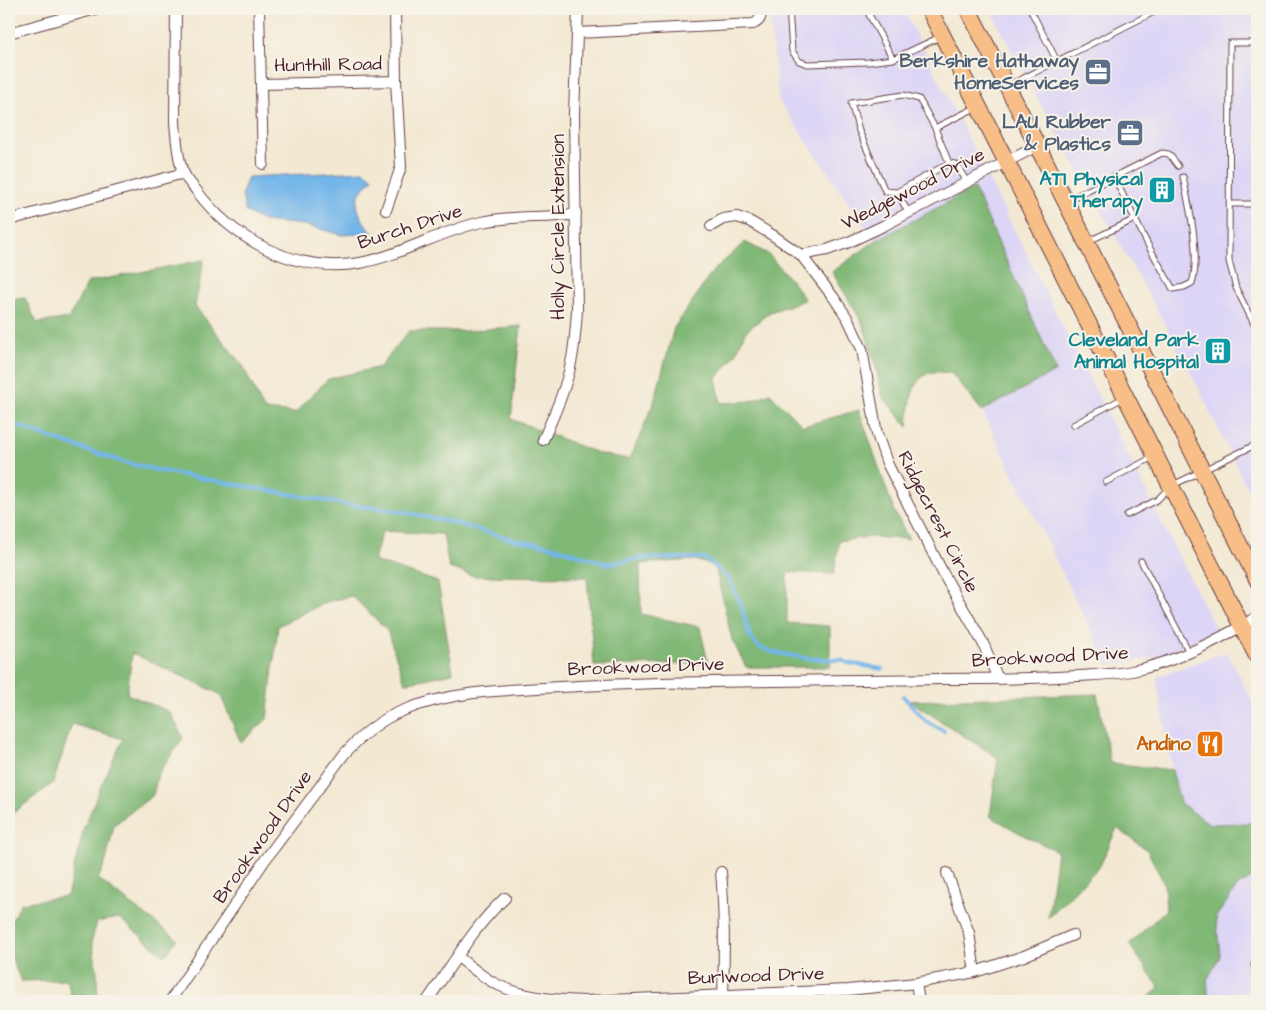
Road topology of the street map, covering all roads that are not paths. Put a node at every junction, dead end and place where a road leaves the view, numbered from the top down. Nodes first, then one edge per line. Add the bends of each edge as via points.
1 (96, 9) edge
2 (176, 9) edge
3 (259, 9) edge
4 (395, 9) edge
5 (578, 9) edge
6 (761, 9) edge
7 (789, 9) edge
8 (866, 9) edge
9 (929, 9) edge
10 (1030, 9) edge
11 (1160, 9) edge
12 (971, 10) edge
13 (9, 33) edge
14 (578, 33) junction
15 (943, 35) junction
16 (1257, 43) edge
17 (893, 59) junction
18 (1057, 61) junction
19 (396, 81) junction
20 (261, 84) junction
21 (1007, 86) junction
22 (978, 106) junction
23 (935, 128) junction
24 (1037, 146) junction
25 (1006, 162) junction
26 (949, 163) junction
27 (264, 164) dead end
28 (1178, 166) dead end
29 (184, 173) junction
30 (1114, 177) junction
31 (1183, 177) dead end
32 (966, 182) junction
33 (897, 192) junction
34 (1065, 201) junction
35 (1230, 204) junction
36 (1257, 204) edge
37 (386, 210) dead end
38 (908, 212) junction
39 (576, 214) junction
40 (1135, 219) junction
41 (9, 220) edge
42 (711, 226) dead end
43 (1087, 243) junction
44 (801, 255) junction
45 (1257, 330) edge
46 (1126, 397) junction
47 (1073, 425) dead end
48 (543, 440) dead end
49 (1257, 444) edge
50 (1156, 456) junction
51 (1202, 471) junction
52 (1106, 482) dead end
53 (1171, 486) junction
54 (1127, 515) dead end
55 (1141, 561) dead end
56 (1257, 579) edge
57 (1257, 617) edge
58 (1242, 626) junction
59 (1189, 652) junction
60 (1257, 656) edge
61 (998, 679) junction
62 (721, 872) dead end
63 (947, 873) dead end
64 (505, 898) dead end
65 (1073, 935) dead end
66 (458, 957) junction
67 (1257, 962) edge
68 (975, 972) junction
69 (1257, 974) edge
70 (916, 983) junction
71 (723, 998) edge
72 (170, 1001) edge
73 (427, 1001) edge
74 (919, 1001) edge

1 - 13 street
2 - 29 street, Burch Drive via 175,122
3 - 20 street
4 - 19 street
5 - 14 street, Holly Circle Extension
6 - 14 street via 761,17 753,24
7 - 17 lane via 792,51 799,61 807,64
8 - 17 lane
9 - 15 main road
10 - 18 lane
11 - 18 lane
12 - 21 main road
14 - 39 street, Holly Circle Extension via 574,113
15 - 17 lane
15 - 22 main road
16 - 35 lane via 1230,43
18 - 21 lane
19 - 20 street, Hunthill Road
19 - 37 street via 401,167
20 - 27 street
21 - 24 main road
22 - 23 lane
22 - 25 main road
23 - 26 lane
23 - 33 lane via 919,99 903,95 851,102 858,131 885,191
24 - 25 street, Wedgewood Drive
24 - 34 main road
25 - 32 street, Wedgewood Drive
25 - 46 main road
26 - 32 lane via 956,164
26 - 33 lane
28 - 30 lane via 1169,154 1162,153
29 - 39 street, Burch Drive via 216,214 244,237 278,254 323,264 371,260 482,222
29 - 41 street
30 - 34 lane
30 - 40 lane
31 - 40 lane via 1193,224 1195,273 1192,283 1173,289
32 - 38 street, Wedgewood Drive
33 - 38 lane
34 - 43 main road
35 - 36 lane
35 - 45 lane via 1229,261 1236,288
38 - 44 street, Wedgewood Drive via 826,250
39 - 48 street, Holly Circle Extension via 575,342 567,379
40 - 43 lane
42 - 44 street, Ridgecrest Circle via 723,219 737,217 749,221
43 - 51 main road
44 - 61 street, Ridgecrest Circle via 834,298 857,336 886,463 983,643
46 - 47 lane
46 - 50 main road
49 - 51 lane
50 - 52 lane
50 - 53 main road
51 - 53 lane
51 - 56 main road
53 - 54 lane via 1157,500
53 - 58 main road
55 - 59 lane
57 - 58 street, Brookwood Drive
58 - 59 street, Brookwood Drive
58 - 60 main road
59 - 61 street, Brookwood Drive via 1154,666 1115,674
61 - 72 street, Brookwood Drive via 675,682 591,686 471,693 401,712 358,739 334,768 265,860
62 - 71 street
63 - 68 street via 969,933
64 - 66 street
65 - 68 street, Burlwood Drive
66 - 71 street, Burlwood Drive via 496,984 542,998
66 - 73 street
67 - 69 lane via 1254,965
68 - 70 street, Burlwood Drive
70 - 71 street, Burlwood Drive
70 - 74 street

